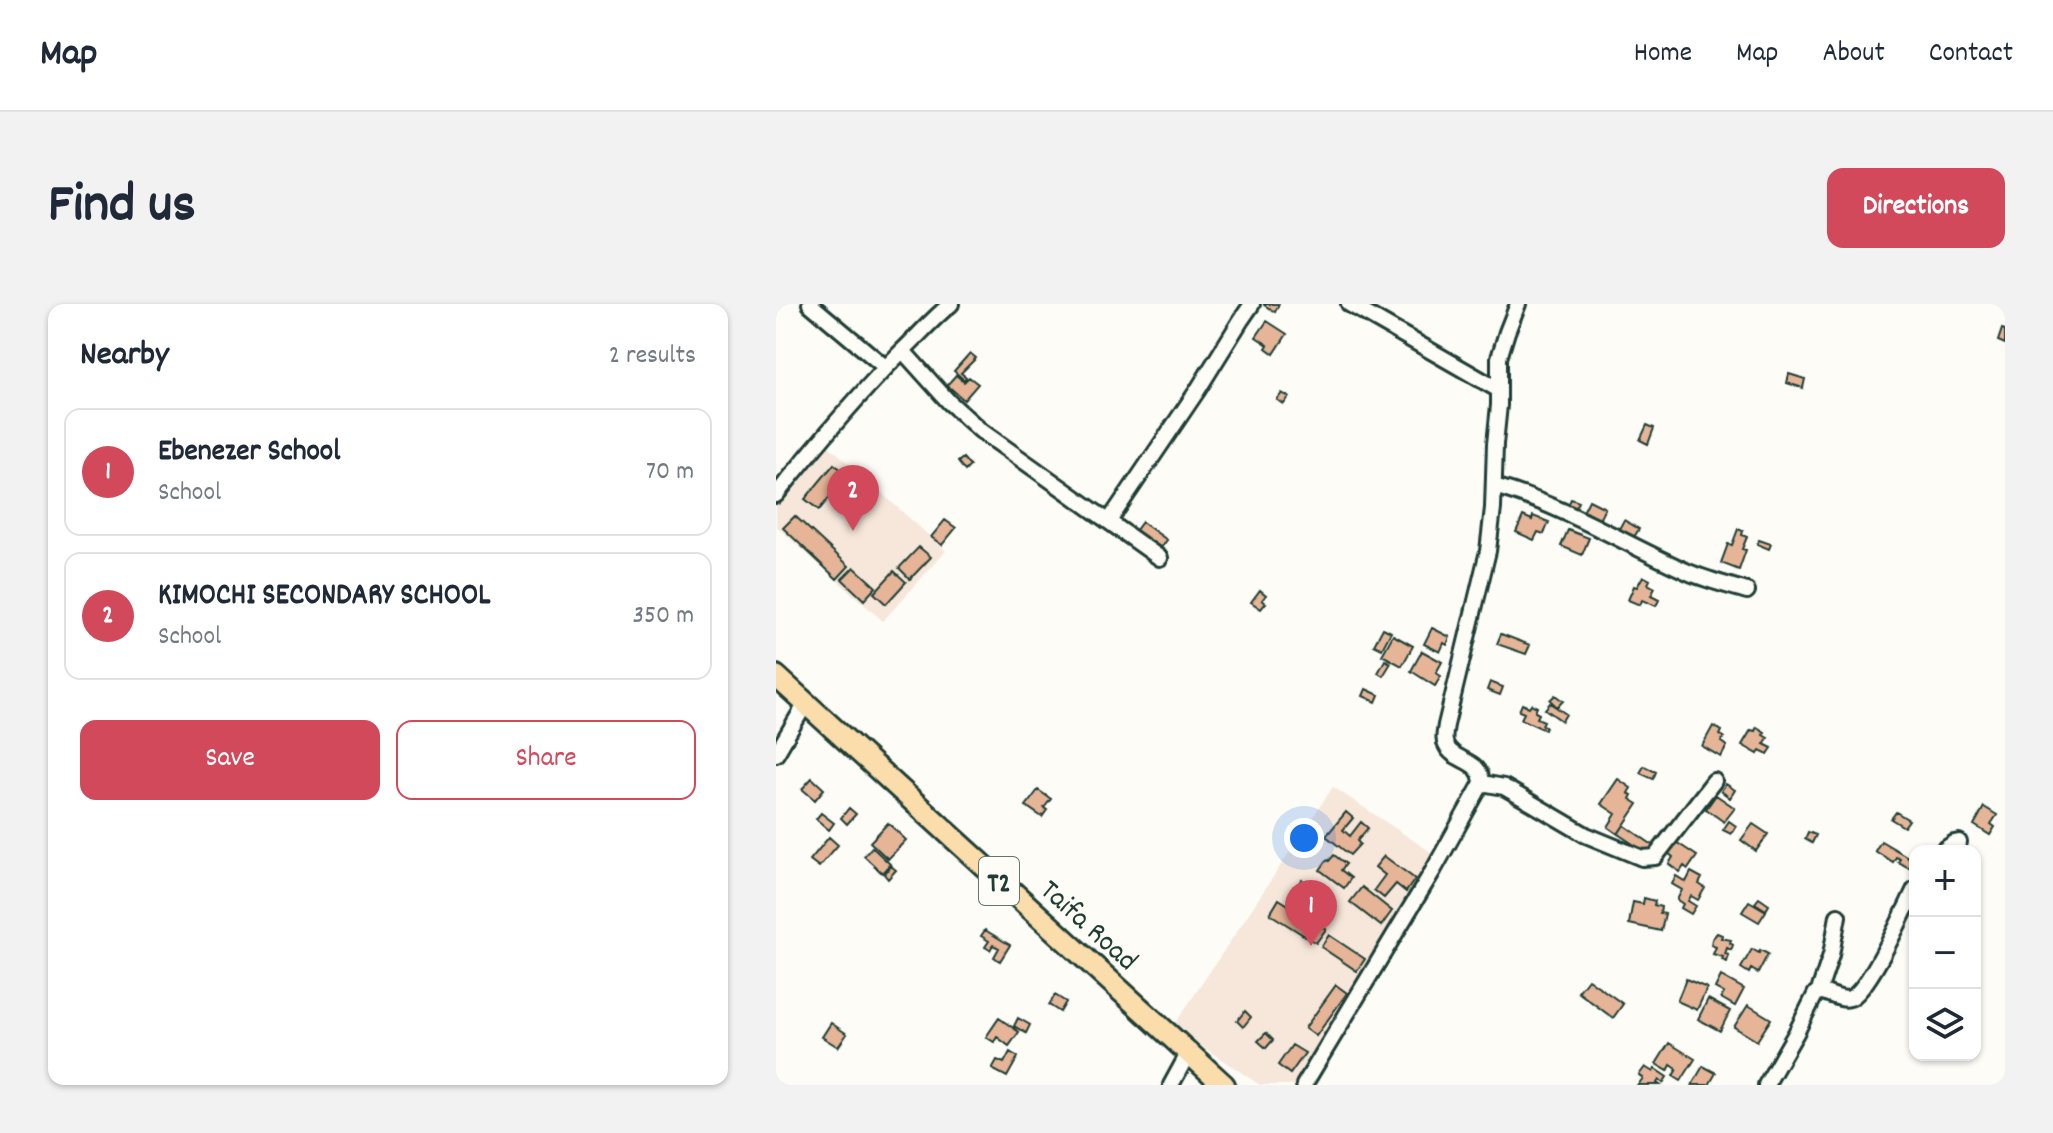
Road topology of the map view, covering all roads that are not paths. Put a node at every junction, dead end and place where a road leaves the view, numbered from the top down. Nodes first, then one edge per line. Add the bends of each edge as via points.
1 (810, 304) edge
2 (951, 304) edge
3 (1252, 304) edge
4 (1349, 304) edge
5 (1518, 304) edge
6 (903, 351) junction
7 (885, 367) junction
8 (1499, 390) junction
9 (1494, 486) junction
10 (776, 495) edge
11 (1109, 521) junction
12 (1160, 558) dead end
13 (1747, 591) dead end
14 (776, 676) edge
15 (806, 703) junction
16 (776, 754) edge
17 (1714, 781) dead end
18 (1482, 783) junction
19 (1959, 842) dead end
20 (1951, 845) edge
21 (1909, 901) edge
22 (1838, 916) dead end
23 (1819, 991) junction
24 (1189, 1052) junction
25 (1171, 1085) edge
26 (1224, 1085) edge
27 (1304, 1085) edge
28 (1766, 1085) edge

1 - 7 street
2 - 6 street
3 - 11 street
4 - 8 street
5 - 8 street via 1499,358
6 - 7 street
6 - 11 street via 971,423
7 - 10 street
8 - 9 street
9 - 13 street via 1555,507 1691,573
9 - 18 street via 1488,551 1444,743 1472,764
11 - 12 street
14 - 15 highway, Taifa Road / T2
15 - 16 street
15 - 24 highway, Taifa Road / T2
17 - 18 street via 1655,857 1642,858 1586,835 1504,787
18 - 27 street
19 - 20 street
21 - 23 street via 1861,990 1851,998
22 - 23 street
23 - 28 street
24 - 25 street
24 - 26 highway, Taifa Road / T2

